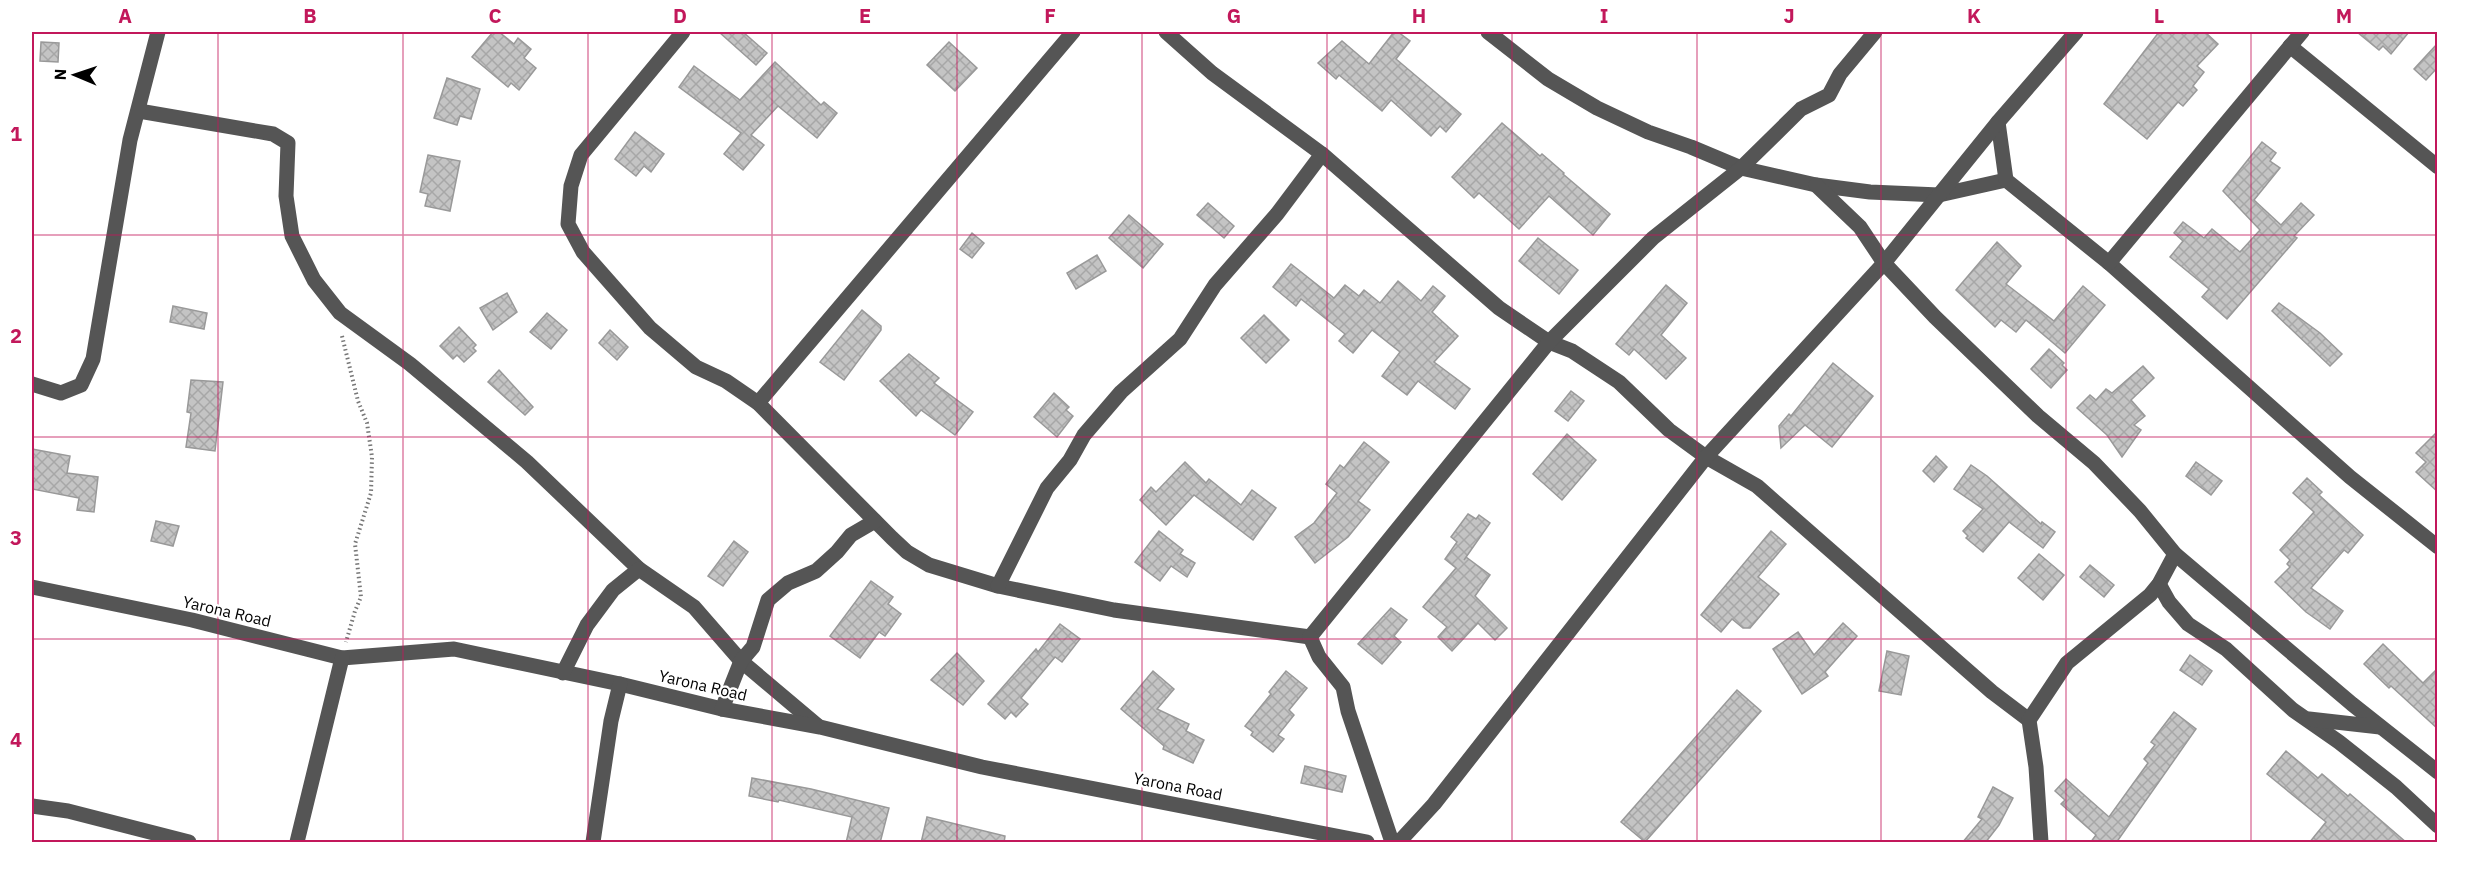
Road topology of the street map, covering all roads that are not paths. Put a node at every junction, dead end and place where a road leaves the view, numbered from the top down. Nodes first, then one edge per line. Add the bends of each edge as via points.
1 (158, 32) edge
2 (683, 32) edge
3 (1073, 32) edge
4 (1166, 32) edge
5 (1488, 32) edge
6 (1875, 32) edge
7 (2076, 32) edge
8 (2302, 32) edge
9 (2290, 46) junction
10 (139, 111) junction
11 (1998, 122) junction
12 (1322, 154) junction
13 (2438, 167) edge
14 (1741, 168) junction
15 (2006, 180) junction
16 (1816, 185) junction
17 (1939, 195) junction
18 (1884, 263) junction
19 (2109, 263) junction
20 (1550, 342) junction
21 (32, 384) edge
22 (758, 403) junction
23 (1706, 457) junction
24 (875, 521) junction
25 (2438, 547) edge
26 (2175, 554) junction
27 (639, 569) junction
28 (2159, 584) junction
29 (998, 586) junction
30 (32, 587) edge
31 (1310, 637) junction
32 (342, 658) junction
33 (741, 662) junction
34 (563, 674) junction
35 (620, 684) junction
36 (722, 709) junction
37 (2306, 719) junction
38 (2029, 720) junction
39 (820, 727) junction
40 (2383, 727) junction
41 (2438, 772) edge
42 (32, 806) edge
43 (2438, 826) edge
44 (189, 843) edge
45 (297, 843) edge
46 (593, 843) edge
47 (1367, 843) edge
48 (1392, 843) edge
49 (1399, 843) edge
50 (2041, 843) edge

1 - 10 street
2 - 22 street via 581,155 571,186 568,224 583,252 650,328 696,367
3 - 22 street
4 - 12 street via 1212,73
5 - 14 street via 1548,79 1597,108
6 - 14 street via 1840,74 1829,95 1801,109
7 - 11 street
8 - 9 street
9 - 13 street
9 - 19 street
10 - 21 street via 130,140 93,359 81,385 61,393
10 - 27 street via 273,134 288,143 286,196 292,236 314,280 340,313 410,364 528,462
11 - 15 street
11 - 17 street
12 - 20 street via 1499,308
12 - 29 street via 1277,214 1215,285 1180,339 1121,392 1084,435 1047,488
14 - 16 street
14 - 20 street via 1653,238
15 - 17 street
15 - 19 street
16 - 17 street
16 - 18 street via 1860,226
17 - 18 street
18 - 23 street
18 - 26 street via 2038,416 2094,463
19 - 25 street via 2350,477
20 - 23 street via 1572,351 1619,382 1669,430
20 - 31 street
22 - 24 street
23 - 38 street via 1757,486
23 - 49 street via 1434,804
24 - 29 street via 907,552 929,565
24 - 33 street via 851,535 816,571 788,583 768,600 753,648
26 - 28 street
26 - 40 street
27 - 33 street via 694,607
27 - 34 street via 613,590 587,625
28 - 37 street via 2188,624 2226,649
28 - 38 street via 2067,663
29 - 31 street via 1114,610
30 - 32 street, Yarona Road via 192,620
31 - 48 street via 1343,687
32 - 34 street, Yarona Road via 454,649
32 - 45 street
33 - 36 street
33 - 39 street
34 - 35 street, Yarona Road
35 - 36 street, Yarona Road
35 - 46 street
36 - 39 street, Yarona Road
37 - 40 street
37 - 43 street via 2396,787
38 - 50 street
39 - 47 street, Yarona Road via 982,767
40 - 41 street
42 - 44 street via 68,811

